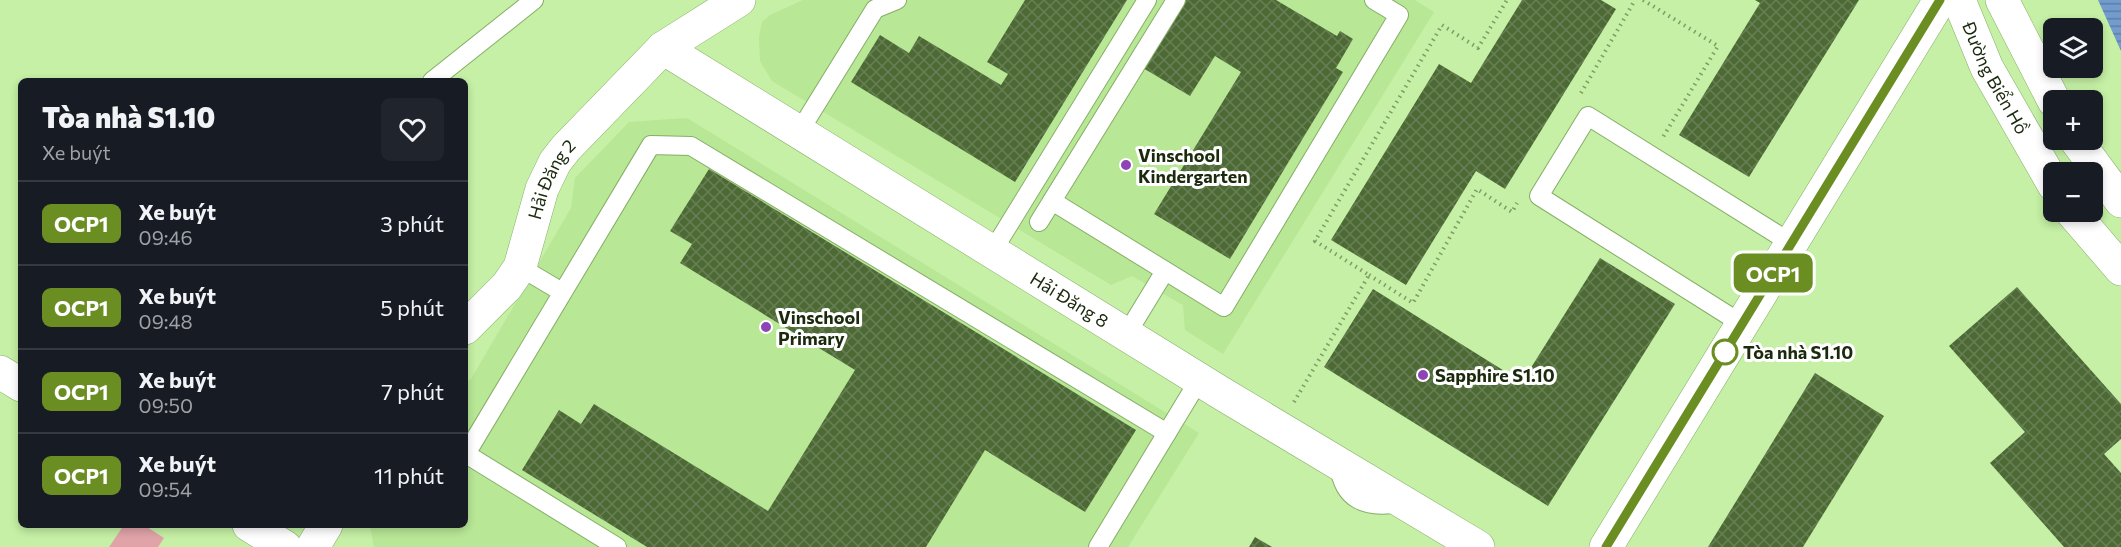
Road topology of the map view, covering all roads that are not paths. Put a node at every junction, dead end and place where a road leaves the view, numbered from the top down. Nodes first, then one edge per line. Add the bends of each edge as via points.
1 (534, 0) edge
2 (739, 0) edge
3 (897, 0) edge
4 (1147, 0) edge
5 (1176, 0) edge
6 (1374, 0) edge
7 (1940, 0) edge
8 (1959, 0) edge
9 (2002, 0) edge
10 (663, 48) junction
11 (1101, 76) junction
12 (436, 78) edge
13 (1122, 88) junction
14 (2048, 90) edge
15 (799, 132) junction
16 (2083, 150) edge
17 (2043, 166) edge
18 (1052, 201) junction
19 (2121, 201) edge
20 (1039, 222) dead end
21 (2081, 222) edge
22 (1791, 243) junction
23 (992, 252) junction
24 (520, 267) junction
25 (2121, 269) edge
26 (1165, 271) junction
27 (562, 292) junction
28 (1742, 324) junction
29 (468, 325) edge
30 (1126, 335) junction
31 (1199, 380) junction
32 (1167, 433) junction
33 (468, 451) edge
34 (468, 455) edge
35 (254, 528) edge
36 (324, 528) edge
37 (285, 547) edge
38 (313, 547) edge
39 (617, 547) edge
40 (1098, 547) edge
41 (1478, 547) edge
42 (1606, 547) edge

1 - 12 lane
2 - 10 street, Hải Đăng 2
3 - 15 lane via 875,9
4 - 11 lane
5 - 13 lane
6 - 26 lane via 1399,15 1224,307
7 - 22 street
8 - 17 street, Đường Biển Hồ via 1987,68
9 - 14 street
10 - 15 street, Hải Đăng 8
10 - 24 street, Hải Đăng 2 via 555,162 542,189
11 - 13 lane
11 - 23 lane
13 - 18 lane
15 - 23 street, Hải Đăng 8
16 - 19 street
18 - 20 lane
18 - 26 lane
21 - 25 street
22 - 28 street
22 - 28 lane via 1588,116 1539,196
23 - 30 street, Hải Đăng 8
24 - 27 lane
24 - 29 street, Hải Đăng 2 via 507,286
26 - 30 lane
27 - 32 lane via 651,145 691,146
27 - 33 lane
28 - 42 street
30 - 31 street, Hải Đăng 8
31 - 32 lane
31 - 41 street, Hải Đăng 8
32 - 40 lane
34 - 39 lane
35 - 37 street
36 - 38 street

